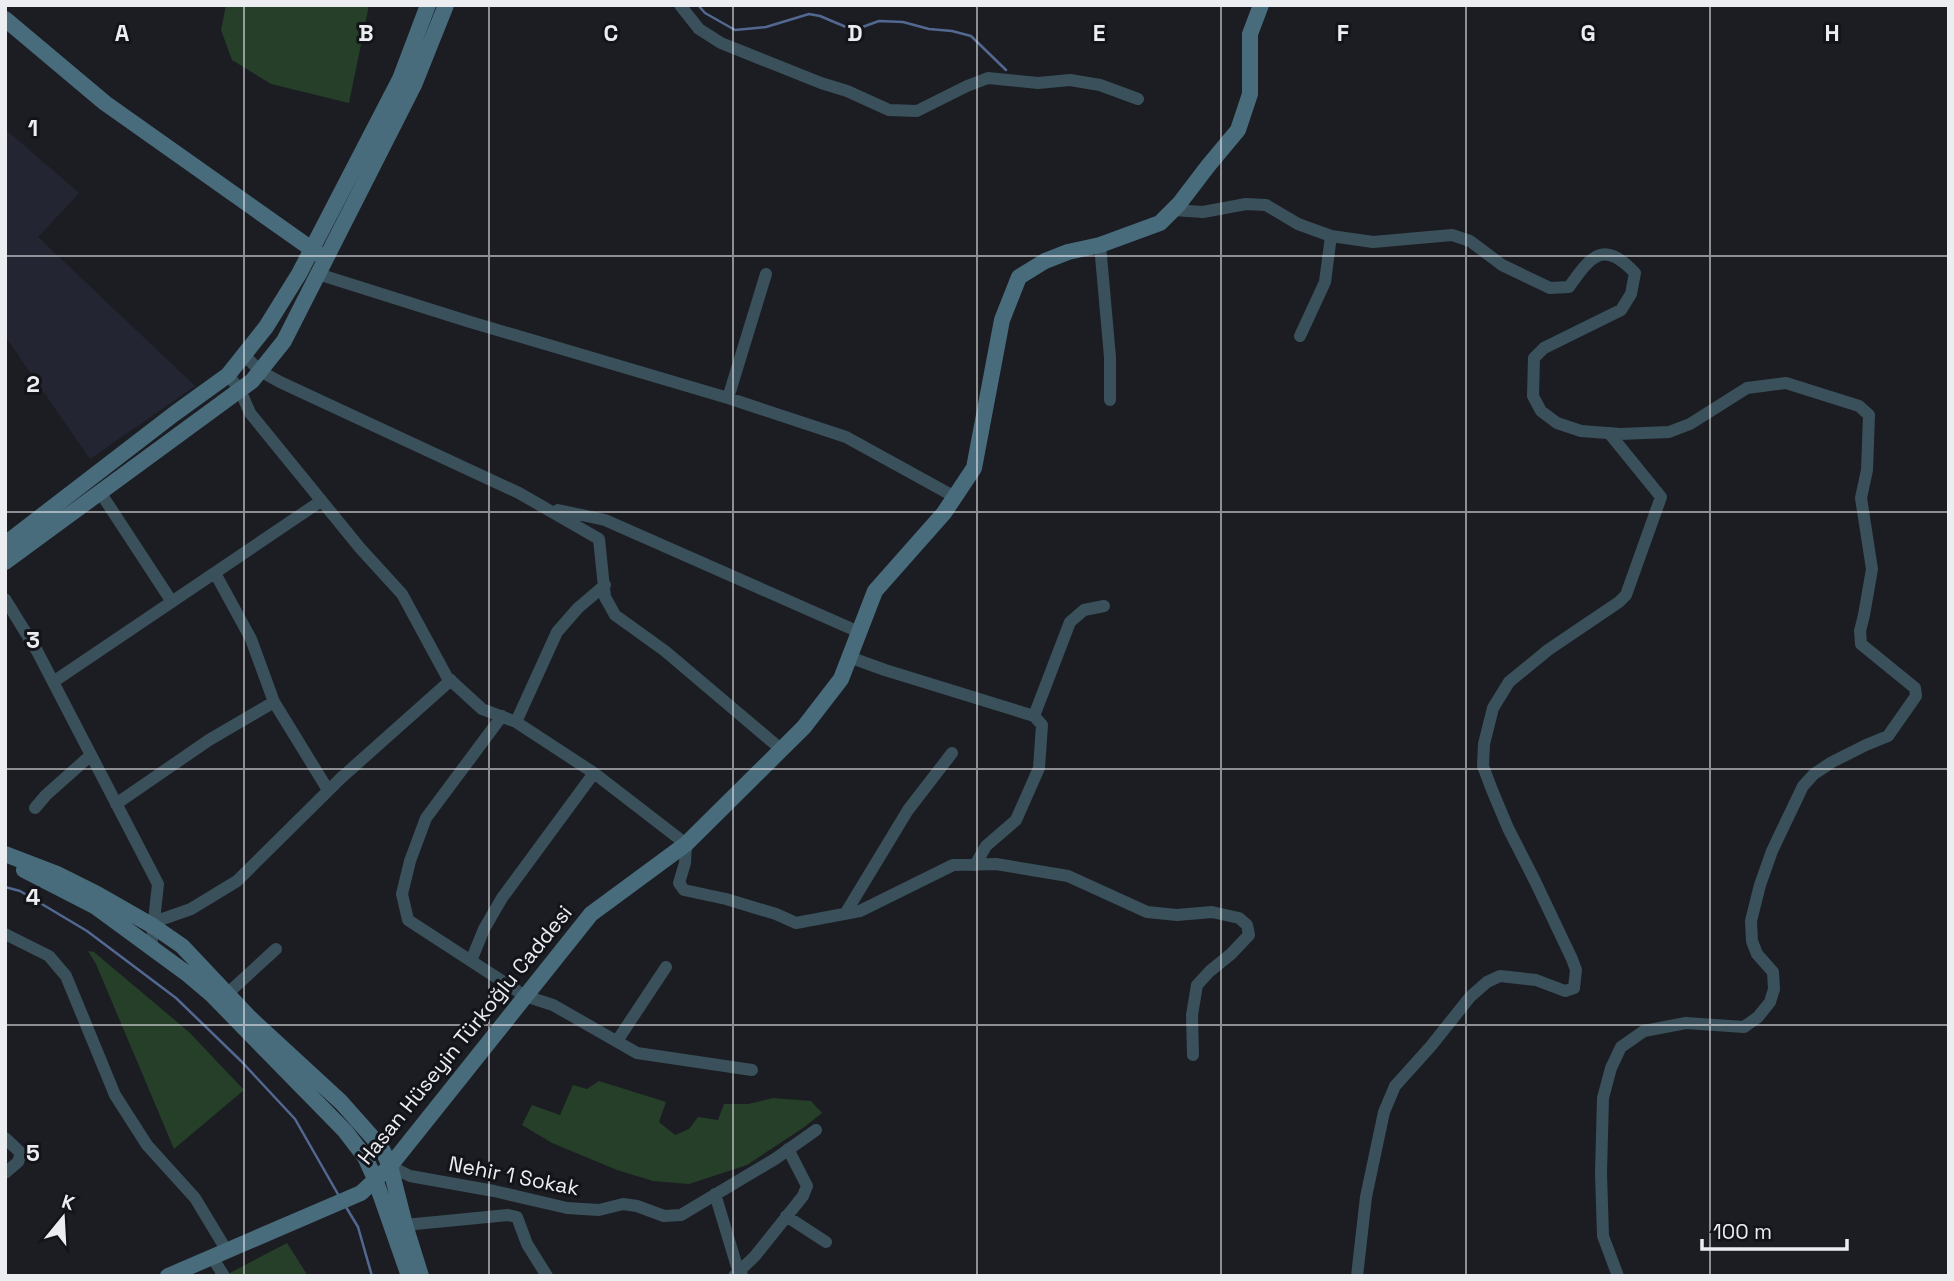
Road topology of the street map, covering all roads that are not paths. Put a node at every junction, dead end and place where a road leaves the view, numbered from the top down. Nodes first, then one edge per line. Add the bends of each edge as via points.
1 (428, 5) edge
2 (446, 5) edge
3 (680, 5) edge
4 (1264, 7) edge
5 (5, 19) edge
6 (1138, 99) dead end
7 (1173, 210) junction
8 (1331, 236) junction
9 (1100, 245) junction
10 (312, 248) junction
11 (322, 267) junction
12 (766, 274) dead end
13 (1300, 336) dead end
14 (244, 355) junction
15 (260, 371) junction
16 (228, 375) junction
17 (240, 390) junction
18 (729, 398) junction
19 (1110, 400) dead end
20 (1609, 433) junction
21 (100, 492) junction
22 (955, 497) junction
23 (321, 501) junction
24 (545, 507) junction
25 (5, 544) edge
26 (5, 562) edge
27 (215, 573) junction
28 (605, 585) junction
29 (5, 600) edge
30 (172, 602) junction
31 (1104, 606) dead end
32 (859, 632) junction
33 (849, 657) junction
34 (451, 680) junction
35 (53, 682) junction
36 (274, 702) junction
37 (502, 716) junction
38 (1034, 716) junction
39 (516, 723) junction
40 (782, 750) junction
41 (953, 753) dead end
42 (91, 755) junction
43 (594, 773) junction
44 (328, 790) junction
45 (116, 804) junction
46 (35, 808) dead end
47 (686, 844) junction
48 (5, 854) edge
49 (5, 864) edge
50 (975, 865) junction
51 (845, 914) junction
52 (154, 924) junction
53 (5, 934) edge
54 (151, 948) junction
55 (276, 949) dead end
56 (471, 961) junction
57 (666, 967) dead end
58 (227, 994) junction
59 (525, 996) junction
60 (617, 1041) junction
61 (1193, 1055) dead end
62 (752, 1070) dead end
63 (816, 1130) dead end
64 (5, 1138) edge
65 (788, 1149) junction
66 (390, 1166) junction
67 (5, 1173) edge
68 (375, 1179) junction
69 (715, 1194) junction
70 (786, 1216) junction
71 (405, 1225) junction
72 (826, 1242) dead end
73 (228, 1251) junction
74 (212, 1257) junction
75 (738, 1274) edge
76 (168, 1276) edge
77 (224, 1276) edge
78 (409, 1276) edge
79 (421, 1276) edge
80 (547, 1276) edge
81 (1357, 1276) edge
82 (1618, 1276) edge

1 - 10 street via 400,79
2 - 11 street via 414,85
3 - 6 street via 699,29 721,43 889,110 917,111 988,78 1038,83 1070,80
4 - 7 street, Hasan Hüseyin Türkoğlu Caddesi via 1250,34 1250,94 1238,130
5 - 10 street via 105,103
7 - 8 street via 1203,212 1266,205
7 - 9 street, Hasan Hüseyin Türkoğlu Caddesi via 1160,223
8 - 13 street via 1325,282
8 - 20 street via 1373,242 1452,235 1550,288 1569,286 1597,255 1608,254 1625,262 1635,273 1631,294 1621,310 1544,348 1534,358 1533,396 1541,411 1557,423 1581,431
9 - 19 street
9 - 22 street, Hasan Hüseyin Türkoğlu Caddesi via 1068,252 1018,277 1002,320 974,468
10 - 11 street
10 - 14 street via 266,327
11 - 15 street via 284,341
11 - 18 street via 467,321
12 - 18 street
14 - 15 street
14 - 16 street
15 - 17 street
15 - 24 street
16 - 17 street
16 - 25 street
17 - 21 street
17 - 23 street via 250,413
18 - 22 street via 846,437
20 - 81 street via 1661,497 1626,596 1509,682 1493,708 1484,744 1483,766 1572,959 1574,988 1565,991 1536,980 1500,976 1487,982 1395,1086 1384,1112 1366,1197
20 - 82 street via 1670,432 1746,388 1764,385 1786,383 1859,405 1869,415 1861,498 1872,569 1861,644 1915,688 1916,696 1888,736 1832,762 1803,786 1772,851 1751,921 1752,942 1773,971 1770,1002 1758,1017 1744,1027 1686,1023 1644,1031 1620,1047 1603,1098 1601,1173 1603,1237
21 - 26 street
21 - 30 street
22 - 32 street, Hasan Hüseyin Türkoğlu Caddesi via 875,591
23 - 27 street
23 - 34 street via 402,594
24 - 28 street via 599,538
24 - 32 street via 606,520
27 - 30 street
27 - 36 street via 251,639
28 - 39 street via 556,632
28 - 40 street via 605,597 615,615 664,650
29 - 35 street
30 - 35 street
31 - 38 street via 1084,610 1070,622
32 - 33 street, Hasan Hüseyin Türkoğlu Caddesi
33 - 38 street
33 - 40 street, Hasan Hüseyin Türkoğlu Caddesi via 841,679
34 - 37 street via 482,709
34 - 44 street
35 - 42 street
36 - 44 street
36 - 45 street via 208,740
37 - 39 street
37 - 56 street via 426,818 402,894 408,920
38 - 50 street via 1042,724 1039,768 1016,820 986,846
39 - 43 street
40 - 47 street, Hasan Hüseyin Türkoğlu Caddesi
41 - 51 street via 908,810
42 - 45 street
42 - 46 street
43 - 47 street
43 - 56 street via 502,898
44 - 52 street via 237,881 191,909
45 - 52 street via 158,884
47 - 51 street via 680,883 684,890 796,923
47 - 59 street, Hasan Hüseyin Türkoğlu Caddesi via 591,914
48 - 52 street via 57,874
49 - 54 street via 96,907
50 - 51 street via 953,865
50 - 61 street via 1068,876 1147,912 1212,912 1239,918 1249,935 1197,985
52 - 54 street
52 - 58 street via 182,946
53 - 73 street via 49,956 66,976 115,1095 148,1145 195,1198
54 - 68 street via 212,995 345,1131
55 - 58 street
56 - 59 street
57 - 60 street
58 - 66 street via 341,1102 381,1147
59 - 60 street via 553,1005
59 - 66 street, Hasan Hüseyin Türkoğlu Caddesi
60 - 62 street via 637,1053
63 - 65 street, Nehir 1 Sokak
64 - 67 street via 21,1153
65 - 69 street, Nehir 1 Sokak
65 - 70 street via 807,1186
66 - 68 street, Hasan Hüseyin Türkoğlu Caddesi
66 - 69 street, Nehir 1 Sokak via 410,1176 567,1208 600,1210 623,1204 664,1216 681,1215
66 - 71 street
68 - 73 street, Hasan Hüseyin Türkoğlu Caddesi via 361,1193
68 - 78 street
69 - 75 street
70 - 72 street
70 - 75 street
71 - 79 street
71 - 80 street via 517,1217
73 - 74 street
74 - 76 street
74 - 77 street

